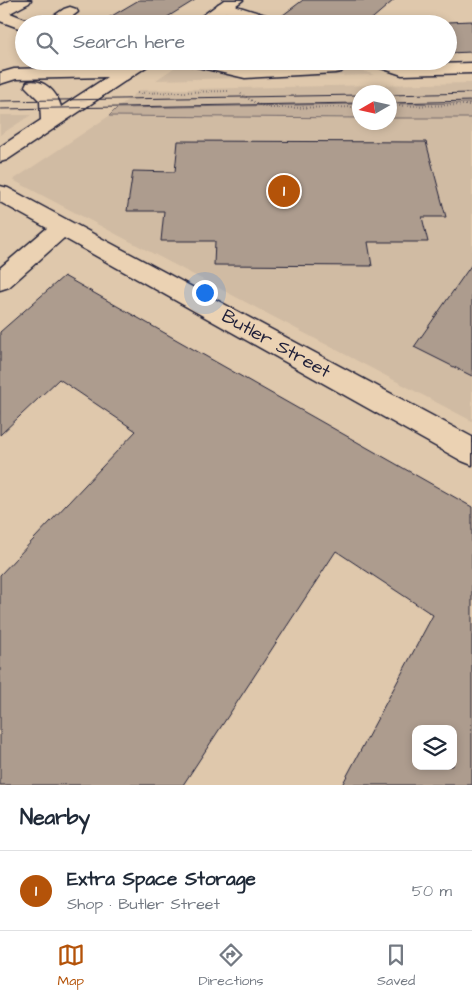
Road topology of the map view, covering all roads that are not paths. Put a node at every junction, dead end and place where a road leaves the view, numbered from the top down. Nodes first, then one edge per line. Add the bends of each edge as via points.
1 (23, 0) edge
2 (230, 4) edge
3 (70, 12) dead end
4 (0, 13) edge
5 (65, 15) edge
6 (213, 15) edge
7 (254, 15) edge
8 (15, 20) edge
9 (457, 68) edge
10 (472, 68) edge
11 (42, 70) edge
12 (106, 70) edge
13 (129, 70) edge
14 (233, 70) edge
15 (266, 70) edge
16 (0, 80) edge
17 (33, 80) junction
18 (106, 85) junction
19 (51, 122) junction
20 (0, 156) edge
21 (0, 193) edge
22 (62, 227) junction
23 (0, 281) edge
24 (472, 452) edge

1 - 4 main road
2 - 6 main road
2 - 7 main road
3 - 5 main road
4 - 8 main road
9 - 10 main road
11 - 17 main road
12 - 17 main road
13 - 18 main road
14 - 15 main road via 245,73
16 - 17 main road via 12,86
17 - 18 main road
17 - 19 main road via 50,98
18 - 19 main road
19 - 20 main road
21 - 22 main road, Butler Street
22 - 23 main road
22 - 24 main road, Butler Street

